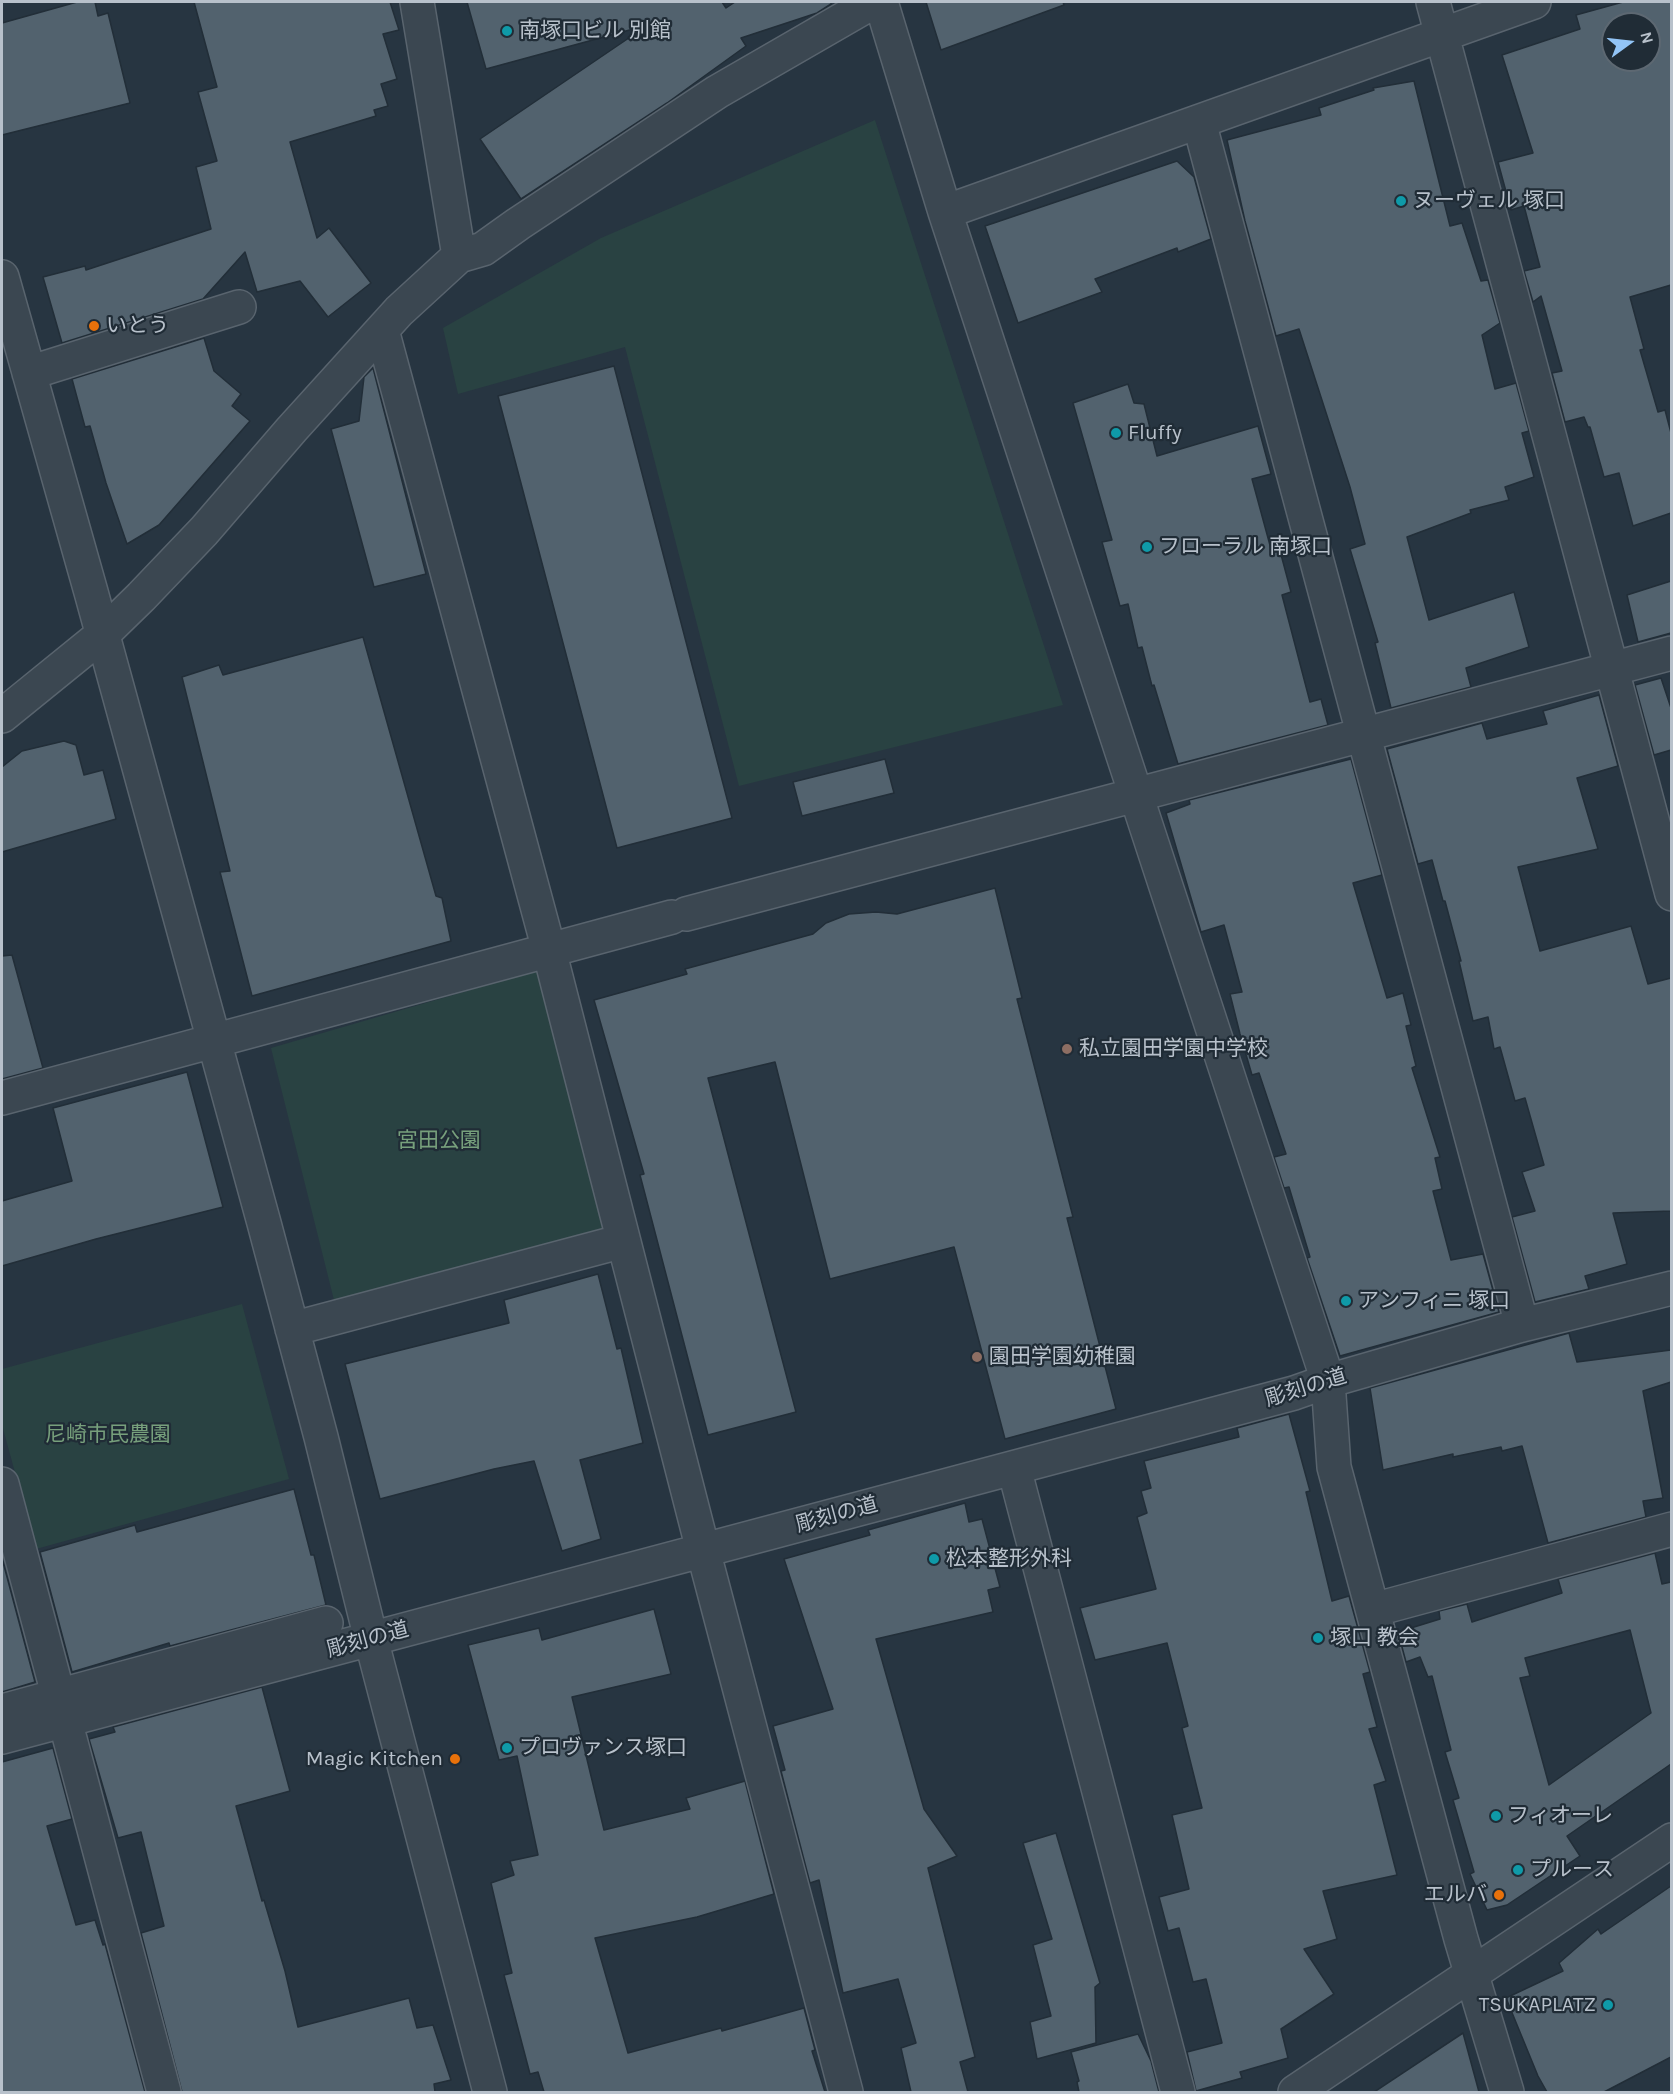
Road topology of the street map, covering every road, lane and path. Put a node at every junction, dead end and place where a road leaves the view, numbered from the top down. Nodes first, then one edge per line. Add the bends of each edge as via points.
1 (417, 2) edge
2 (873, 2) edge
3 (881, 2) edge
4 (1433, 2) edge
5 (1534, 2) edge
6 (1443, 35) junction
7 (1199, 122) junction
8 (945, 212) junction
9 (459, 256) junction
10 (2, 277) edge
11 (239, 307) dead end
12 (7, 317) edge
13 (382, 330) junction
14 (29, 373) junction
15 (103, 634) junction
16 (1671, 653) edge
17 (1612, 669) junction
18 (2, 716) edge
19 (1363, 735) junction
20 (1135, 795) junction
21 (1671, 894) edge
22 (549, 950) junction
23 (214, 1041) junction
24 (2, 1098) edge
25 (623, 1241) junction
26 (1671, 1288) edge
27 (1522, 1325) junction
28 (292, 1329) junction
29 (1328, 1381) junction
30 (1014, 1468) junction
31 (2, 1484) edge
32 (1671, 1529) edge
33 (703, 1550) junction
34 (1373, 1610) junction
35 (326, 1623) dead end
36 (371, 1640) junction
37 (61, 1708) junction
38 (2, 1711) edge
39 (2, 1737) edge
40 (1671, 1840) edge
41 (1472, 1973) junction
42 (164, 2092) edge
43 (490, 2092) edge
44 (846, 2092) edge
45 (1178, 2092) edge
46 (1295, 2092) edge
47 (1507, 2092) edge

1 - 9 street
2 - 9 street via 717,93 483,249
3 - 8 street
4 - 6 street
5 - 6 street
6 - 7 street
6 - 17 street
7 - 8 street
7 - 19 street
8 - 20 street
9 - 13 street
10 - 12 street
11 - 14 street
12 - 14 street
13 - 15 street via 204,531
13 - 22 street
14 - 15 street
15 - 18 street
15 - 23 street
16 - 17 street
17 - 19 street
17 - 21 street
19 - 20 street
19 - 27 street
20 - 22 street
20 - 29 street
22 - 23 street
22 - 25 street
23 - 24 street
23 - 28 street
25 - 28 street
25 - 33 street
26 - 27 street, 彫刻の道
27 - 29 street, 彫刻の道
28 - 36 street
29 - 30 street, 彫刻の道
29 - 34 street via 1334,1467
30 - 33 street, 彫刻の道
30 - 45 street
31 - 37 street
32 - 34 street
33 - 36 street, 彫刻の道
33 - 44 street
34 - 41 street
35 - 37 street
36 - 37 street, 彫刻の道
36 - 43 street
37 - 38 street
37 - 39 street, 彫刻の道
37 - 42 street
40 - 41 street
41 - 46 street
41 - 47 street

